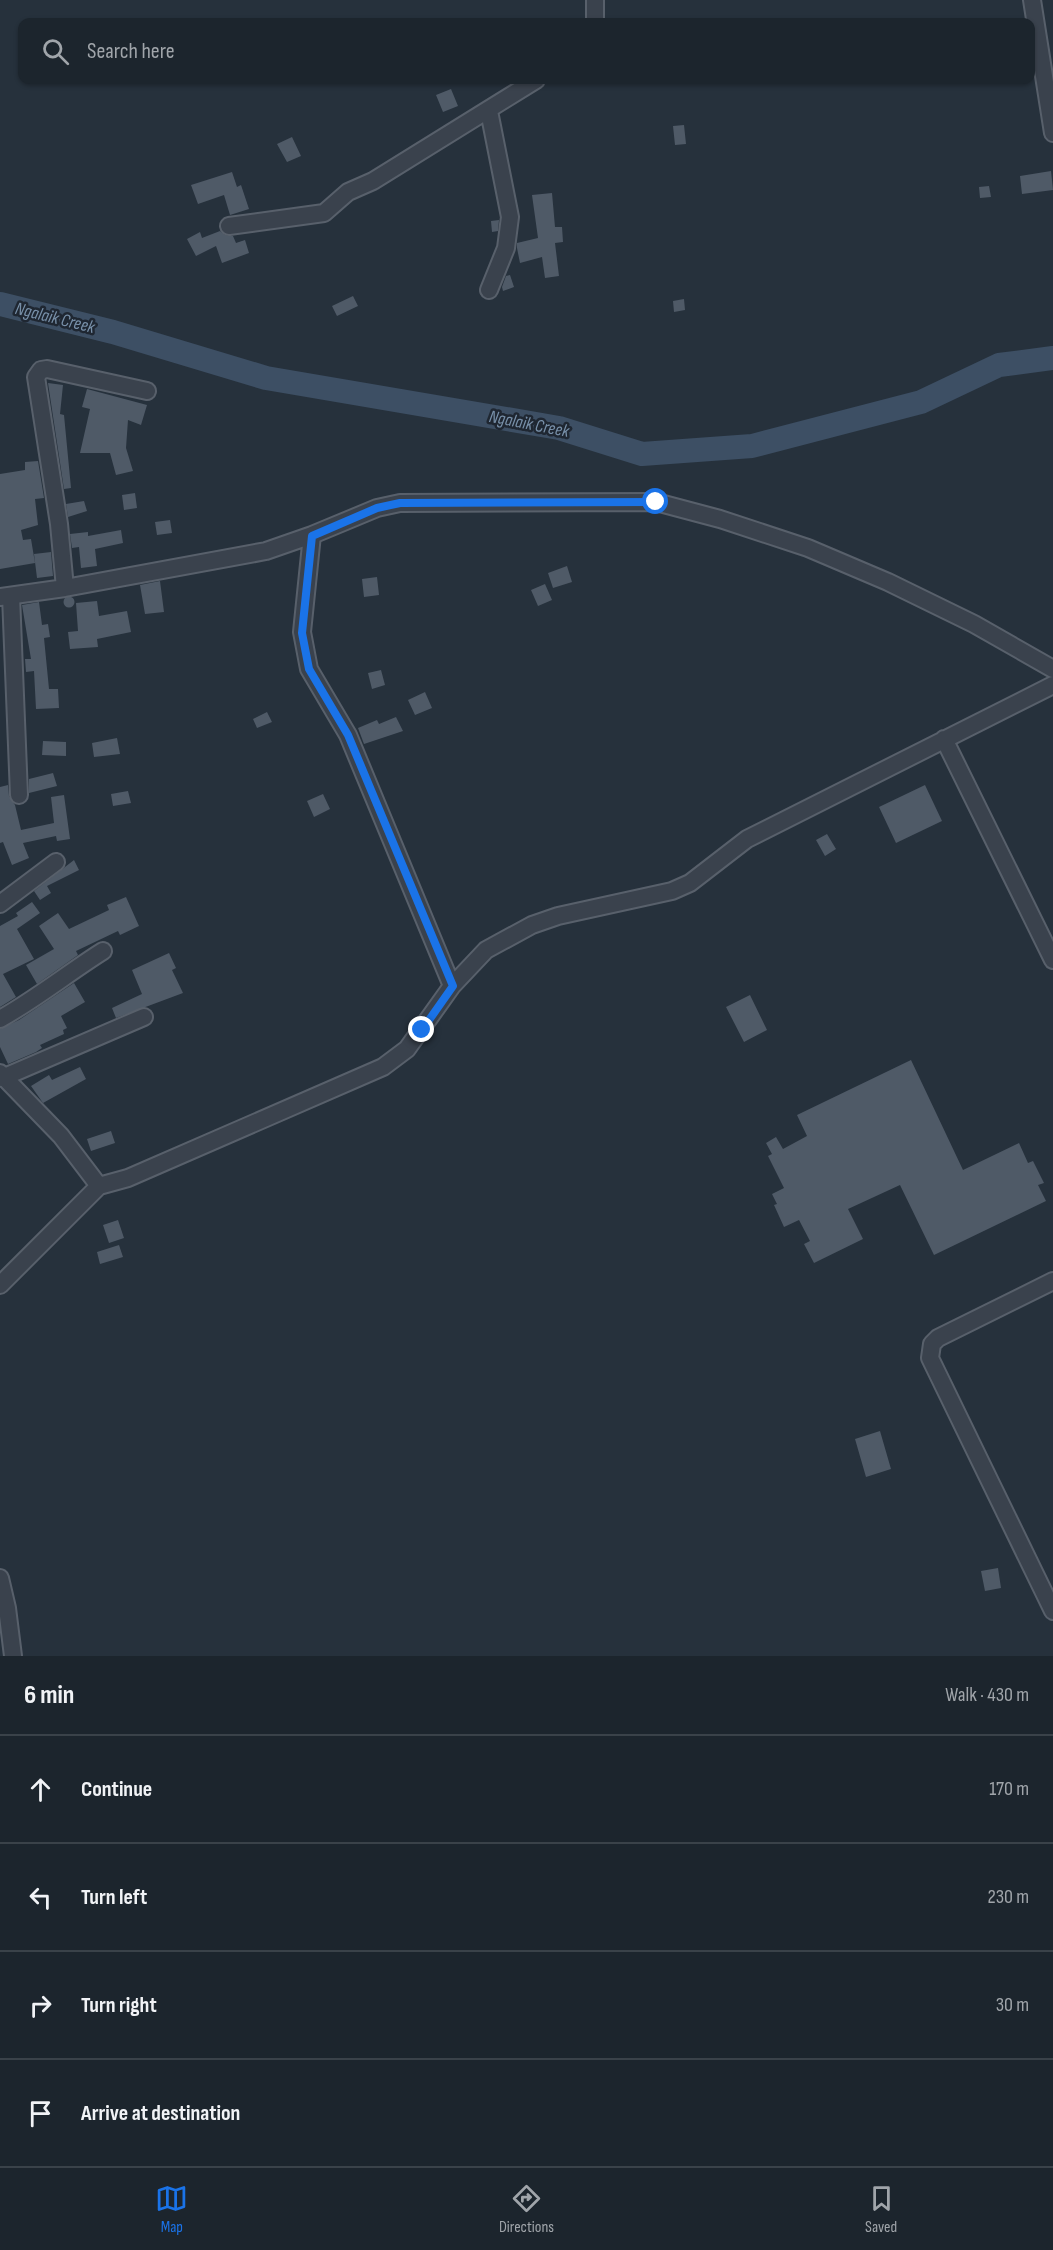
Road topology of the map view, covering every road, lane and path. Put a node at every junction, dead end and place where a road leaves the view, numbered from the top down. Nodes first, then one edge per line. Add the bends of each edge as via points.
1 (595, 0) edge
2 (1032, 0) edge
3 (595, 18) edge
4 (1035, 18) edge
5 (1035, 19) edge
6 (530, 84) edge
7 (489, 111) junction
8 (1053, 133) edge
9 (229, 226) dead end
10 (489, 290) dead end
11 (147, 391) dead end
12 (312, 536) junction
13 (65, 588) junction
14 (5, 596) edge
15 (1053, 669) edge
16 (1053, 685) edge
17 (944, 739) junction
18 (19, 795) dead end
19 (56, 862) dead end
20 (0, 904) edge
21 (103, 951) dead end
22 (1053, 960) edge
23 (453, 986) junction
24 (144, 1017) dead end
25 (0, 1019) edge
26 (1, 1075) edge
27 (99, 1186) junction
28 (1053, 1281) edge
29 (0, 1285) edge
30 (0, 1578) edge
31 (1053, 1611) edge
32 (13, 1656) edge

1 - 3 street
2 - 4 street
5 - 8 street
6 - 7 street
7 - 9 street via 348,192 324,213
7 - 10 street via 510,217 506,248
11 - 13 street via 47,369 36,376
12 - 13 street via 266,551
12 - 15 street via 377,508 400,503 656,502 720,519 888,582
12 - 23 street via 302,633 309,669 348,735
13 - 14 street
14 - 18 street
16 - 17 street
17 - 22 street
17 - 23 street via 747,838 690,883 532,926 486,950
19 - 20 street
21 - 25 street
23 - 27 street via 407,1049 383,1067 128,1178
24 - 26 street
26 - 27 street via 61,1136
27 - 29 street
28 - 31 street via 938,1338 932,1344 930,1358
30 - 32 street

